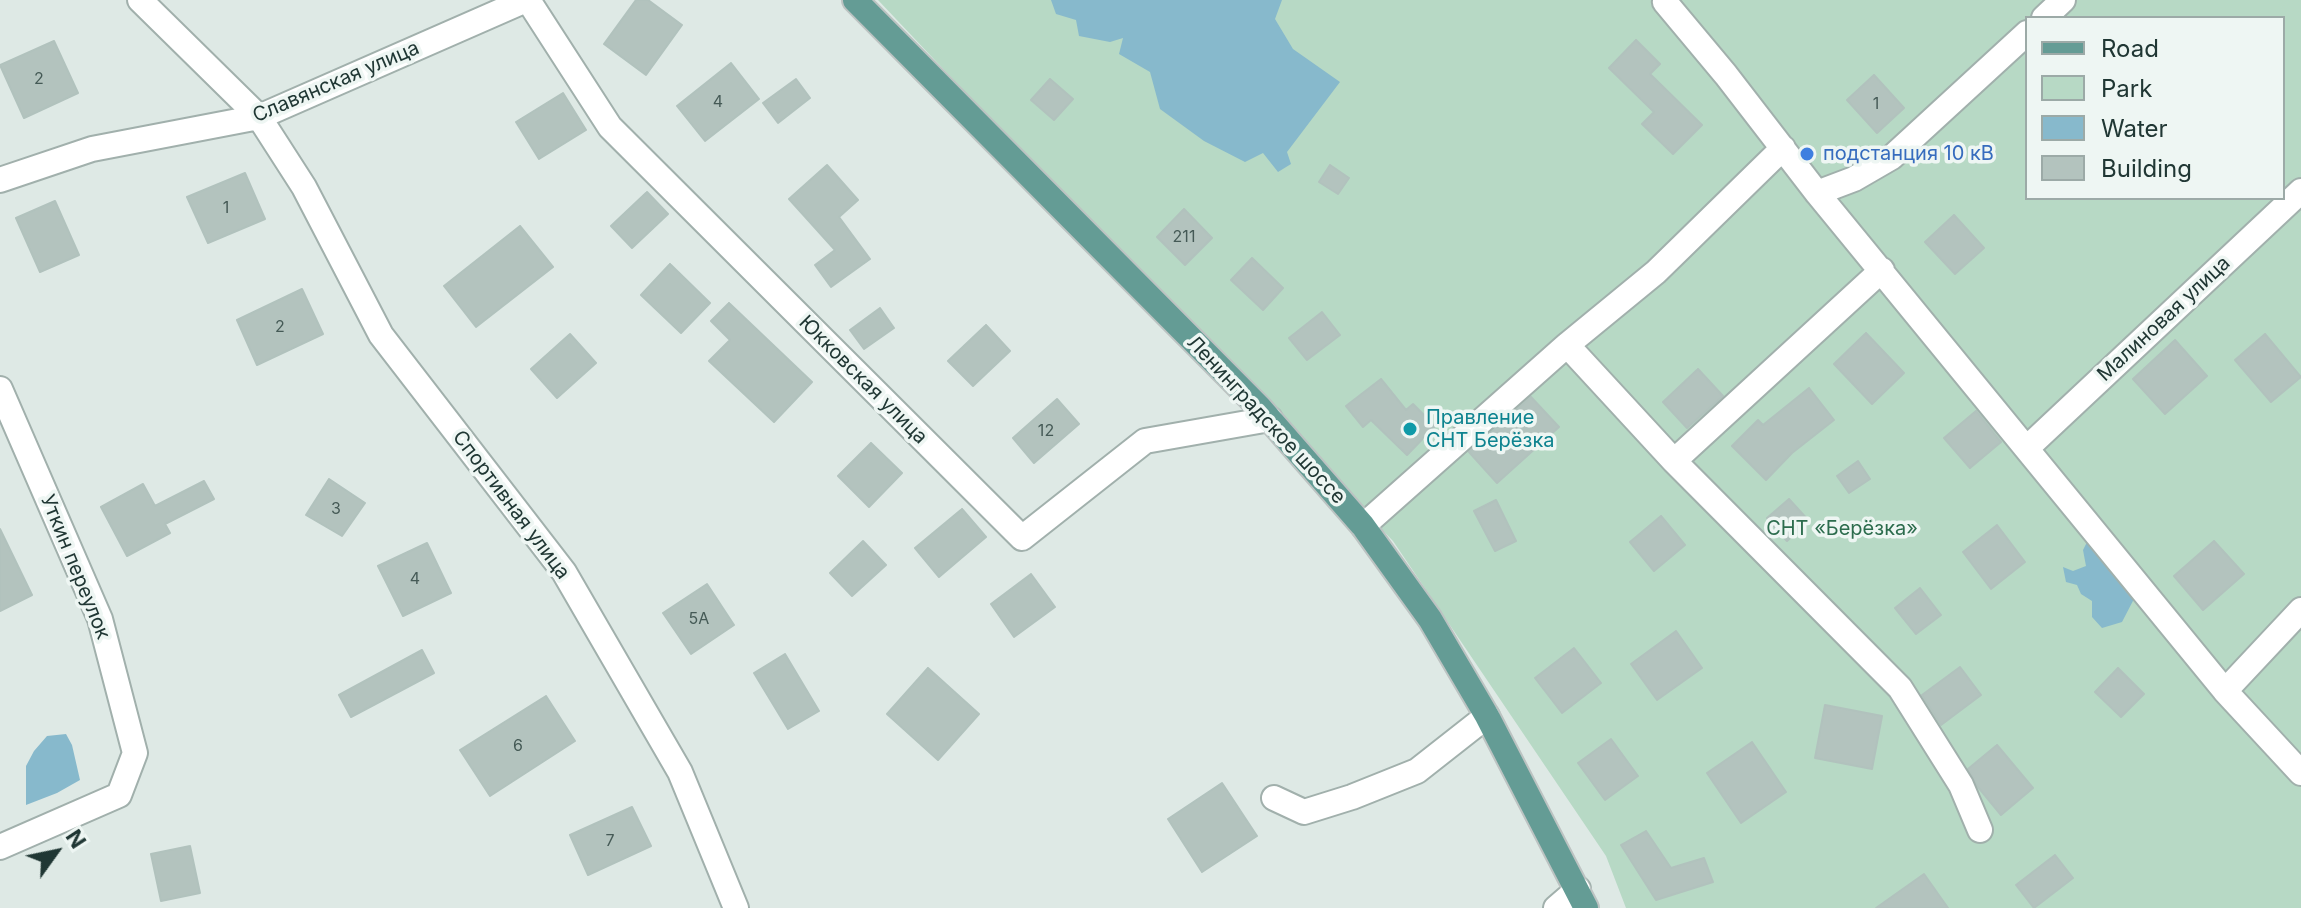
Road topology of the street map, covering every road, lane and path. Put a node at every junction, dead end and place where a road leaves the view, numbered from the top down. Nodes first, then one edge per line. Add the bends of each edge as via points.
1 (140, 0) edge
2 (527, 0) edge
3 (855, 0) edge
4 (1666, 0) edge
5 (2063, 0) edge
6 (2046, 16) edge
7 (2025, 35) edge
8 (259, 117) junction
9 (1783, 148) junction
10 (0, 180) edge
11 (2301, 191) edge
12 (1817, 193) junction
13 (1882, 270) junction
14 (1567, 345) junction
15 (0, 389) edge
16 (1270, 419) junction
17 (2027, 448) junction
18 (1674, 461) junction
19 (1363, 526) junction
20 (2301, 610) edge
21 (2225, 691) junction
22 (1487, 716) junction
23 (2301, 773) edge
24 (1274, 798) dead end
25 (1980, 830) dead end
26 (0, 847) edge
27 (1582, 899) edge
28 (736, 908) edge
29 (1556, 908) edge

1 - 8 street, Спортивная улица
2 - 8 street, Славянская улица
2 - 16 street, Юкковская улица via 610,127 1022,538 1145,441
3 - 16 main road, Ленинградское шоссе
4 - 9 street
5 - 6 street
7 - 12 street via 1892,157
8 - 10 street, Славянская улица via 92,149
8 - 28 street, Спортивная улица via 304,187 381,335 564,572 680,772
9 - 12 street
9 - 14 street via 1656,272
11 - 17 street, Малиновая улица
12 - 13 street
13 - 17 street
13 - 18 street
14 - 18 street
14 - 19 street
15 - 26 street, Уткин переулок via 100,619 135,753 119,795
16 - 19 main road, Ленинградское шоссе
17 - 21 street
18 - 25 street via 1900,688 1961,785
19 - 22 main road, Ленинградское шоссе via 1430,619
20 - 21 street
21 - 23 street
22 - 24 street via 1417,771 1352,797 1304,812
22 - 27 main road, Ленинградское шоссе
27 - 29 street

